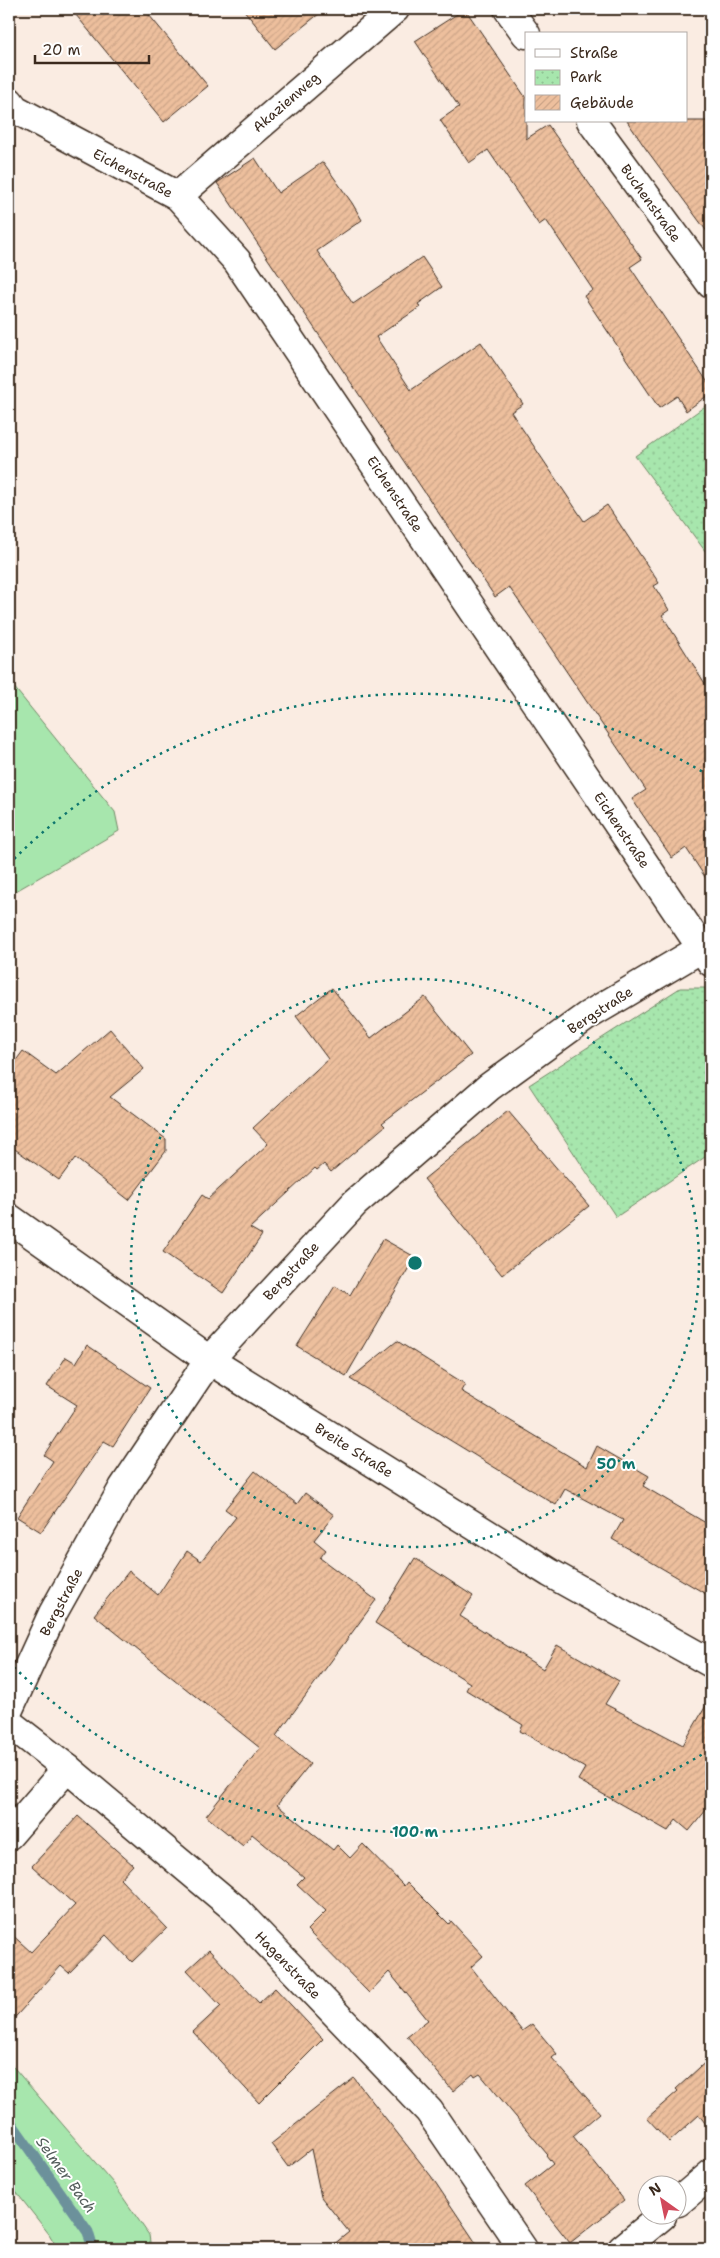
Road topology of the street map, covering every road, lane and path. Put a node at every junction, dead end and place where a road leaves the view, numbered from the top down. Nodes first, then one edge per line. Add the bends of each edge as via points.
1 (395, 9) edge
2 (508, 9) edge
3 (525, 33) edge
4 (9, 101) edge
5 (592, 122) edge
6 (178, 196) junction
7 (711, 284) edge
8 (706, 955) edge
9 (9, 1218) edge
10 (208, 1360) junction
11 (711, 1663) edge
12 (9, 1709) edge
13 (9, 1723) edge
14 (67, 1768) junction
15 (9, 1835) edge
16 (711, 2174) edge
17 (688, 2194) edge
18 (650, 2226) edge
19 (523, 2249) edge
20 (622, 2249) edge

1 - 6 street, Akazienweg
2 - 3 street
4 - 6 street, Eichenstraße via 15,109
5 - 7 street, Buchenstraße
6 - 8 street, Eichenstraße via 236,260
8 - 10 street, Bergstraße via 587,1016 489,1087 355,1203
9 - 10 street, Breite Straße
10 - 11 street, Breite Straße via 550,1572
10 - 12 street, Bergstraße via 123,1488 53,1613
13 - 14 street, Hagenstraße
14 - 15 street
14 - 19 street, Hagenstraße via 234,1908 429,2112
16 - 17 street
18 - 20 street

